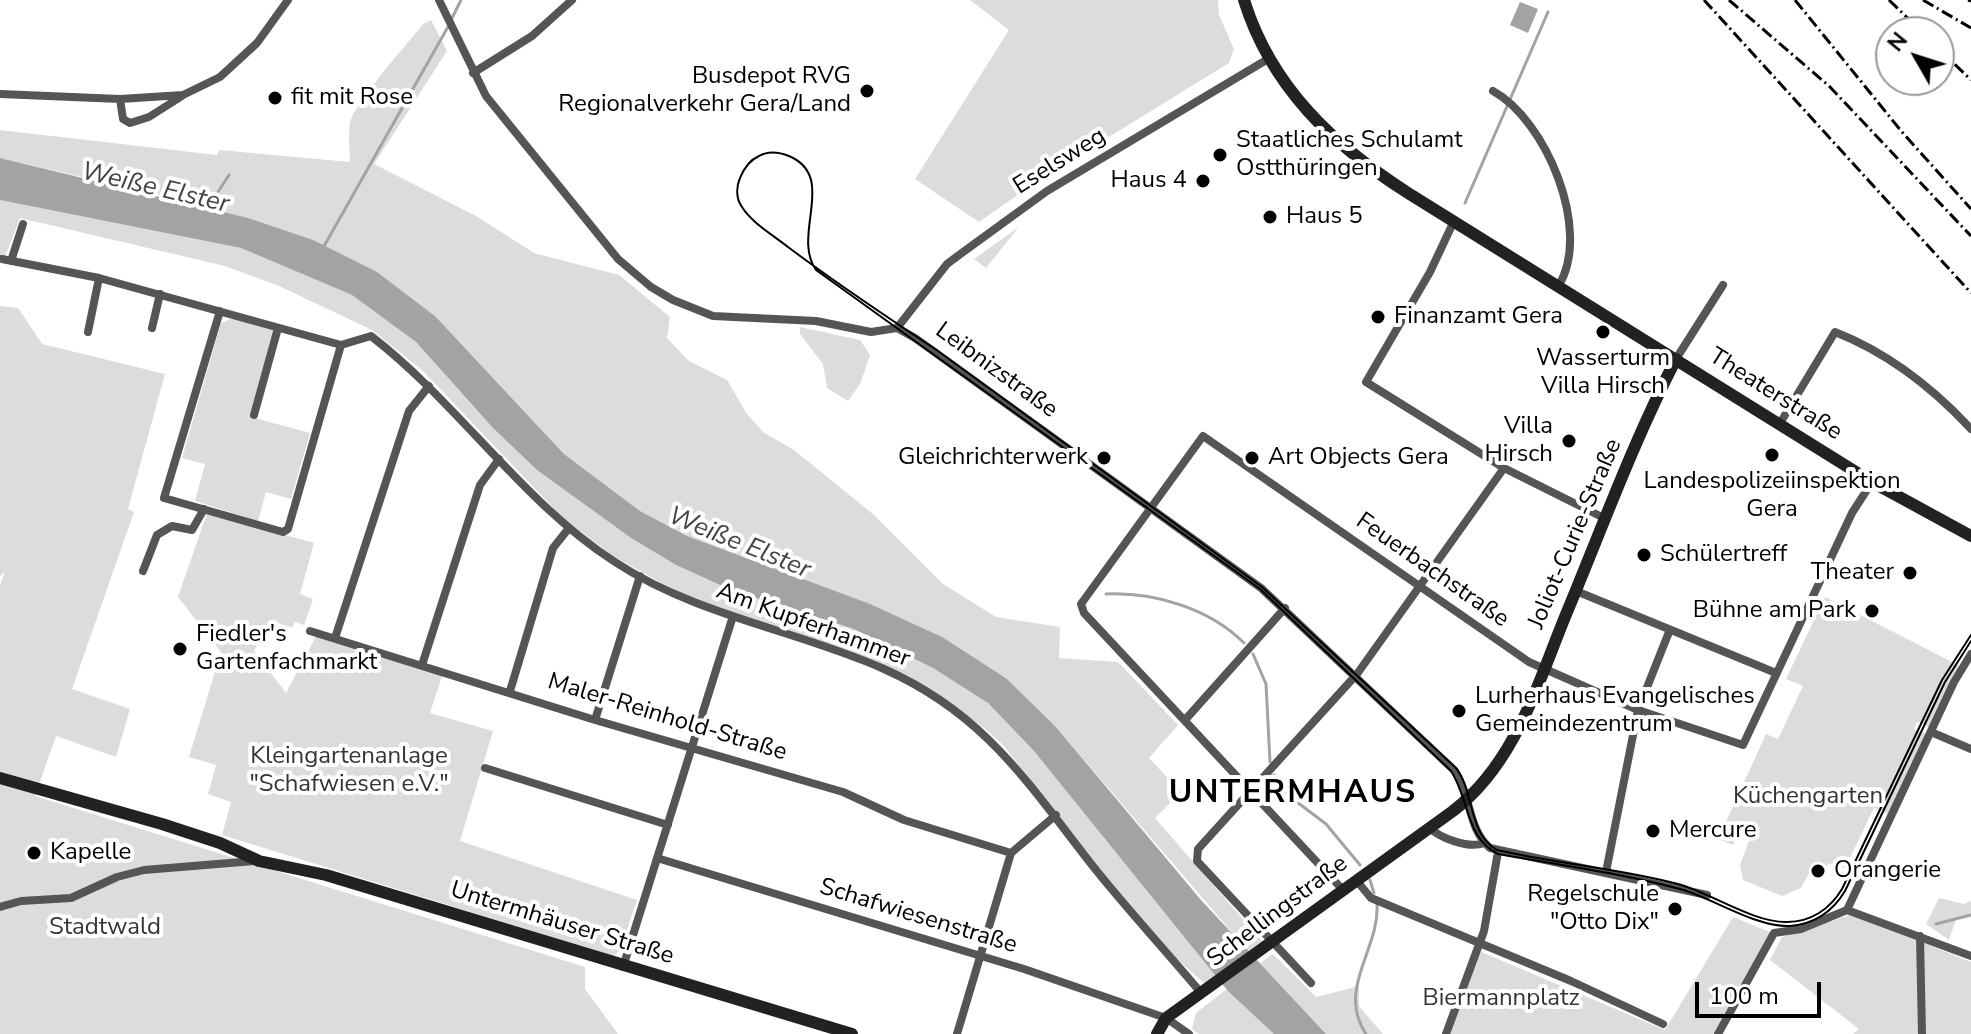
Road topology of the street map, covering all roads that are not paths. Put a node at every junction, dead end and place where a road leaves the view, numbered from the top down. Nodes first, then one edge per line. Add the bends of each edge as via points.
1 (288, 0) edge
2 (439, 0) edge
3 (572, 0) edge
4 (1244, 0) edge
5 (1268, 59) junction
6 (473, 73) junction
7 (1493, 91) dead end
8 (0, 94) edge
9 (183, 95) junction
10 (120, 99) junction
11 (1454, 221) junction
12 (23, 224) dead end
13 (6, 260) edge
14 (99, 278) junction
15 (1559, 285) junction
16 (1723, 285) dead end
17 (160, 294) junction
18 (220, 311) junction
19 (152, 328) dead end
20 (278, 328) junction
21 (897, 328) junction
22 (88, 332) dead end
23 (341, 345) junction
24 (1676, 359) junction
25 (429, 386) junction
26 (254, 415) dead end
27 (1779, 425) junction
28 (1971, 429) edge
29 (499, 459) junction
30 (1504, 468) junction
31 (1872, 482) junction
32 (1150, 508) junction
33 (204, 509) junction
34 (1606, 519) junction
35 (569, 528) junction
36 (1971, 536) edge
37 (143, 571) dead end
38 (640, 576) junction
39 (1419, 586) junction
40 (1576, 591) junction
41 (1285, 608) junction
42 (733, 616) junction
43 (310, 631) dead end
44 (1669, 632) junction
45 (335, 638) junction
46 (1971, 654) edge
47 (422, 665) junction
48 (1544, 669) junction
49 (1776, 673) junction
50 (1356, 676) junction
51 (510, 691) junction
52 (1638, 710) junction
53 (595, 720) junction
54 (1185, 720) junction
55 (1933, 729) junction
56 (692, 747) junction
57 (1971, 749) edge
58 (485, 768) dead end
59 (0, 778) edge
60 (1251, 792) junction
61 (1469, 798) junction
62 (1056, 815) junction
63 (668, 825) junction
64 (1429, 827) junction
65 (1484, 843) junction
66 (1498, 852) junction
67 (1011, 853) junction
68 (657, 858) junction
69 (259, 861) junction
70 (1606, 872) junction
71 (1356, 880) junction
72 (1343, 890) junction
73 (1707, 895) dead end
74 (0, 907) edge
75 (1847, 910) junction
76 (1920, 936) junction
77 (1270, 944) junction
78 (1480, 944) junction
79 (979, 956) junction
80 (1971, 956) edge
81 (623, 967) junction
82 (1311, 983) dead end
83 (1206, 992) junction
84 (1166, 1018) junction
85 (1663, 1024) dead end
86 (852, 1034) edge
87 (957, 1034) edge
88 (1157, 1034) edge
89 (1189, 1034) edge
90 (1446, 1034) edge
91 (1718, 1034) edge
92 (1922, 1034) edge

1 - 9 street via 254,46 220,77
2 - 6 street, Leibnizstraße
3 - 6 street via 532,36
4 - 5 main road, Theaterstraße
5 - 11 main road, Theaterstraße via 1323,129 1389,181
5 - 21 street, Eselsweg via 1047,191 959,255
6 - 21 street, Leibnizstraße via 503,119 618,259 673,300 727,318 816,321 871,332
7 - 15 street via 1514,106 1549,156 1564,198 1573,242
8 - 10 street
9 - 10 street
9 - 10 street via 130,123 123,119
11 - 15 main road, Theaterstraße
11 - 30 street via 1366,382
12 - 13 street
13 - 14 street
14 - 17 street
14 - 22 street
15 - 24 main road, Theaterstraße
16 - 24 street, Joliot-Curie-Straße
17 - 18 street
17 - 19 street
18 - 20 street
18 - 33 street via 164,498
20 - 23 street
20 - 26 street
21 - 32 street, Leibnizstraße via 938,352
23 - 25 street, Am Kupferhammer via 371,336
23 - 33 street via 288,529 283,532
24 - 27 main road, Theaterstraße
24 - 34 main road, Joliot-Curie-Straße
25 - 29 street, Am Kupferhammer
25 - 45 street via 409,411
27 - 28 street via 1835,332 1894,364
27 - 31 main road, Theaterstraße
29 - 35 street, Am Kupferhammer
29 - 47 street via 480,485
30 - 34 street
30 - 39 street
31 - 36 main road, Theaterstraße
31 - 49 street
32 - 39 street, Feuerbachstraße via 1203,436
32 - 41 street, Leibnizstraße
32 - 54 street via 1081,604
33 - 37 street via 192,530 172,526 157,535
34 - 40 main road, Joliot-Curie-Straße
35 - 38 street, Am Kupferhammer
35 - 51 street via 553,548
38 - 42 street, Am Kupferhammer
38 - 53 street
39 - 48 street, Feuerbachstraße
39 - 50 street
40 - 44 street
40 - 48 main road, Joliot-Curie-Straße
41 - 50 street, Leibnizstraße
41 - 54 street
42 - 56 street
42 - 62 street, Am Kupferhammer via 885,669 927,692 971,720 1002,749
43 - 45 street, Maler-Reinhold-Straße
44 - 49 street
44 - 52 street
45 - 47 street, Maler-Reinhold-Straße
46 - 55 street
47 - 51 street, Maler-Reinhold-Straße
48 - 52 street, Feuerbachstraße
48 - 61 main road, Joliot-Curie-Straße via 1507,751
49 - 52 street, Feuerbachstraße via 1743,745
50 - 60 street
50 - 61 street, Leibnizstraße via 1455,771
51 - 53 street, Maler-Reinhold-Straße
52 - 70 street
53 - 56 street, Maler-Reinhold-Straße
54 - 60 street
55 - 57 street
55 - 75 street
56 - 63 street
56 - 67 street, Maler-Reinhold-Straße via 843,792 904,820
58 - 63 street
59 - 69 main road, Untermhäuser Straße via 162,824
60 - 72 street
60 - 77 street via 1198,849 1197,861
61 - 64 main road, Joliot-Curie-Straße
61 - 65 street, Leibnizstraße
62 - 67 street
62 - 83 street, Am Kupferhammer via 1093,865
63 - 68 street
64 - 65 street via 1457,841
64 - 71 main road, Schellingstraße
65 - 66 street
66 - 70 street
66 - 78 street
67 - 79 street
68 - 79 street, Schafwiesenstraße
68 - 81 street
69 - 74 street, Untermhäuser Straße via 144,870 71,898
69 - 81 main road, Untermhäuser Straße via 326,875
70 - 73 street
71 - 72 main road, Schellingstraße
71 - 78 street via 1371,898
72 - 77 main road, Schellingstraße
75 - 76 street
75 - 91 street via 1801,929 1774,933
76 - 80 street
76 - 92 street
77 - 82 street
77 - 83 main road, Schellingstraße
78 - 85 street
78 - 90 street
79 - 84 street, Schafwiesenstraße
79 - 87 street
81 - 86 main road, Untermhäuser Straße
83 - 84 main road, Schellingstraße
84 - 88 main road, Schellingstraße
84 - 89 street, Schafwiesenstraße

